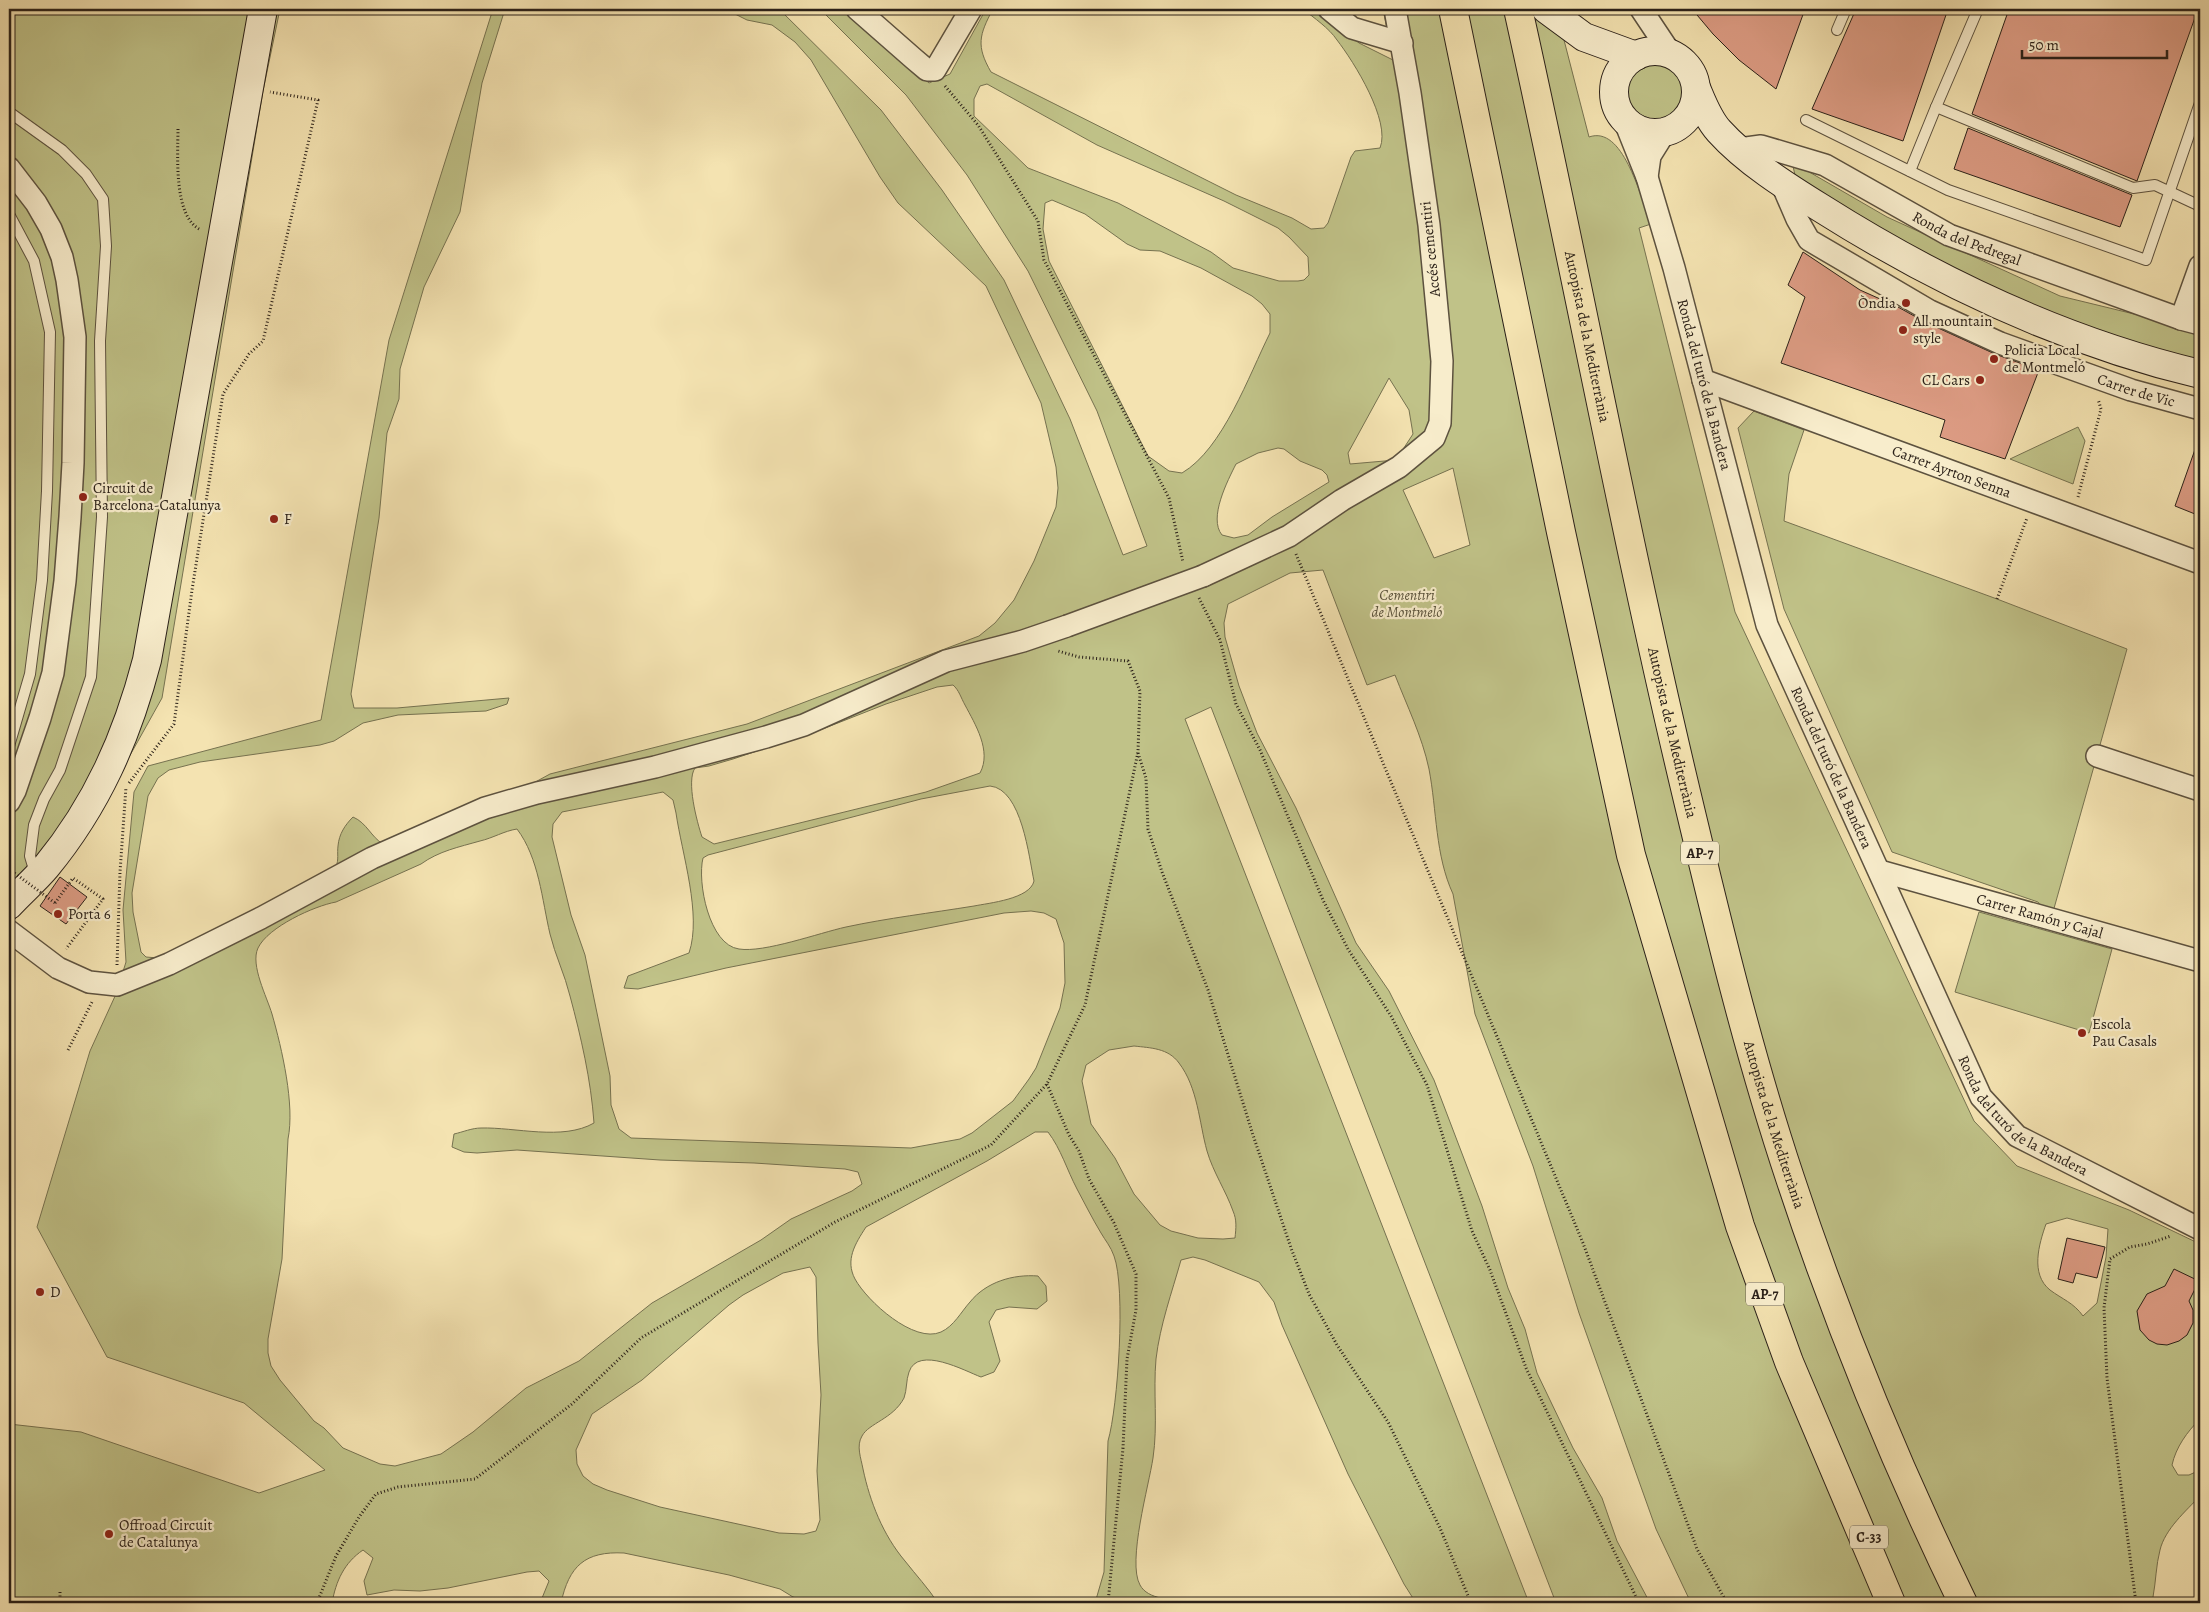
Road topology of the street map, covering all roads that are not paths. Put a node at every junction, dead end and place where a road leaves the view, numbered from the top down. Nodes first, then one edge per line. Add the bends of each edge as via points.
1 (262, 9) edge
2 (857, 9) edge
3 (971, 9) edge
4 (1329, 9) edge
5 (1395, 9) edge
6 (1518, 9) edge
7 (1640, 9) edge
8 (1846, 9) edge
9 (1978, 9) edge
10 (1555, 10) edge
11 (1454, 14) edge
12 (1837, 30) dead end
13 (1584, 37) junction
14 (1402, 43) junction
15 (1671, 54) junction
16 (1638, 55) junction
17 (1696, 88) junction
18 (1615, 89) junction
19 (2200, 103) edge
20 (1936, 107) junction
21 (9, 112) edge
22 (1623, 117) junction
23 (1806, 120) dead end
24 (1671, 129) junction
25 (1718, 130) junction
26 (1739, 150) junction
27 (9, 168) edge
28 (1910, 171) junction
29 (1647, 177) junction
30 (1781, 182) junction
31 (2170, 192) junction
32 (2200, 206) edge
33 (9, 214) edge
34 (2200, 266) edge
35 (2191, 322) edge
36 (2200, 374) edge
37 (1703, 380) junction
38 (2200, 409) edge
39 (2200, 563) edge
40 (9, 746) edge
41 (2097, 756) dead end
42 (2200, 790) edge
43 (9, 802) edge
44 (1880, 871) junction
45 (36, 877) junction
46 (9, 905) edge
47 (9, 931) edge
48 (2200, 961) edge
49 (2198, 1228) edge
50 (1834, 1471) junction
51 (1891, 1603) edge
52 (1904, 1603) edge
53 (1963, 1603) edge

1 - 45 street via 138,696 124,736 99,788 72,832
2 - 3 street via 927,70 935,70
4 - 14 street via 1352,28
5 - 14 street, Accés cementiri
6 - 53 highway, Autopista de la Mediterrània / AP-7 via 1641,598 1699,847 1758,1074 1822,1274 1912,1494
7 - 15 street
7 - 16 street via 1642,23
8 - 12 lane
9 - 20 lane
10 - 13 street
11 - 50 highway, AP-7 via 1630,855 1740,1226 1789,1362
13 - 16 street
13 - 18 street
14 - 47 street, Accés cementiri, bridge via 1429,225 1442,362 1440,423 1434,438 1399,466 1289,536 1067,626 946,661 804,725 766,737 485,808 372,858 169,964 110,984 89,982 53,965
15 - 16 street via 1656,51
15 - 17 street via 1688,67
16 - 18 street via 1621,70
17 - 24 street via 1694,107 1687,118
17 - 25 street, Carrer de Vic
18 - 22 street via 1616,104
19 - 31 lane
20 - 28 lane
20 - 31 lane via 2134,188 2155,185
21 - 45 lane via 62,150 86,174 103,199 106,246 100,340 102,517 91,678 60,770 34,825 30,856
22 - 24 street via 1639,129 1652,133
22 - 29 street, Ronda del turó de la Bandera
23 - 28 lane
24 - 25 street via 1698,126
24 - 29 street, Ronda del turó de la Bandera via 1650,156
25 - 26 street, Carrer de Vic
26 - 30 street, Carrer de Vic
26 - 35 street, Ronda del Pedregal via 1761,146 1825,165 1949,236
27 - 43 street via 36,202 62,257 75,337 71,508 53,673
28 - 31 lane via 1948,190 2146,260
29 - 37 street, Ronda del turó de la Bandera
30 - 36 street, Carrer de Vic via 1858,232 1982,298 2102,345
30 - 38 street, Carrer de Vic via 1809,240 1930,311 2009,346 2132,390
31 - 32 lane
33 - 40 lane via 34,261 50,332 42,580 30,674
34 - 35 street
37 - 39 street, Carrer Ayrton Senna
37 - 44 street, Ronda del turó de la Bandera via 1767,624
41 - 42 street
44 - 48 street, Carrer Ramón y Cajal
44 - 49 street, Ronda del turó de la Bandera via 1981,1097 2017,1136
45 - 46 street
50 - 51 highway, AP-7
50 - 52 highway, C-33

